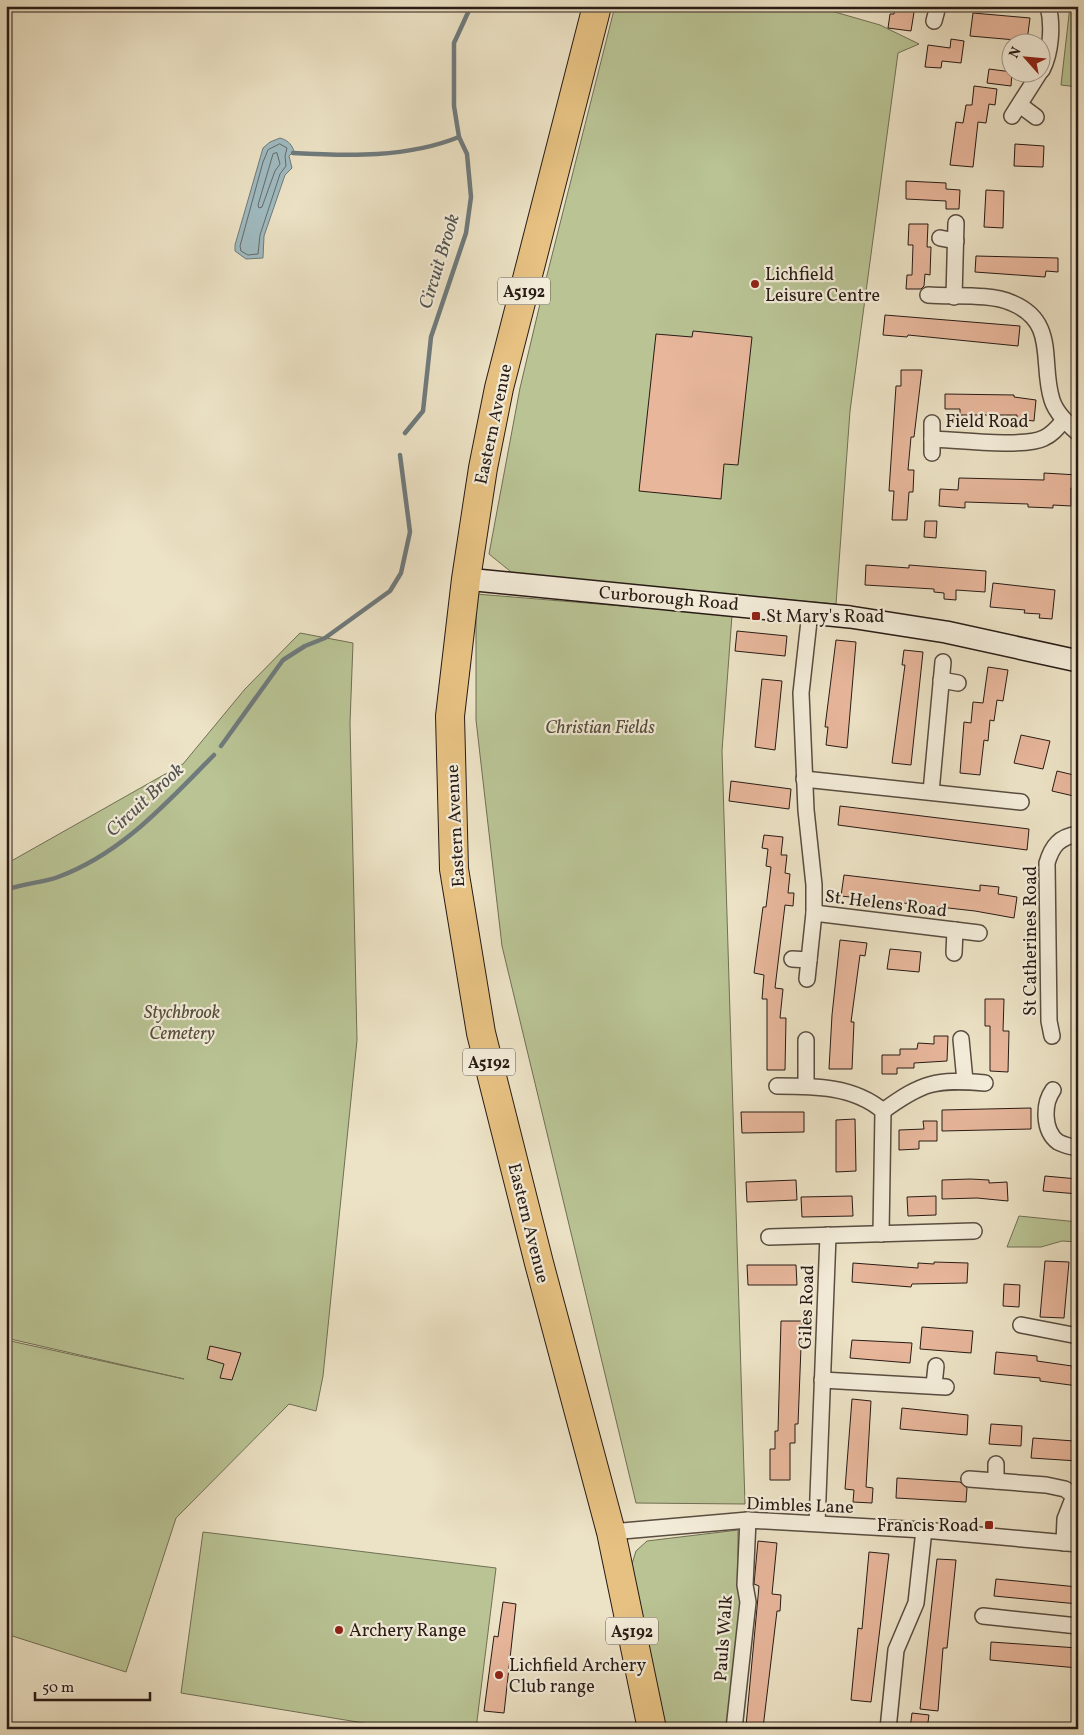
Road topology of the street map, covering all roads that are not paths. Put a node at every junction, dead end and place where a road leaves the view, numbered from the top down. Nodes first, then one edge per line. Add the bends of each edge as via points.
1 (598, 6) edge
2 (1048, 6) edge
3 (1050, 32) edge
4 (1034, 82) edge
5 (1036, 117) dead end
6 (956, 223) dead end
7 (940, 238) dead end
8 (956, 241) junction
9 (928, 295) dead end
10 (954, 297) junction
11 (1064, 420) junction
12 (932, 423) dead end
13 (1078, 433) edge
14 (466, 579) junction
15 (810, 612) junction
16 (1078, 661) edge
17 (943, 662) dead end
18 (941, 680) junction
19 (958, 683) dead end
20 (804, 779) junction
21 (930, 792) junction
22 (1014, 797) dead end
23 (1078, 834) edge
24 (814, 913) junction
25 (955, 930) junction
26 (979, 933) dead end
27 (954, 953) dead end
28 (792, 959) dead end
29 (809, 960) junction
30 (807, 979) dead end
31 (1052, 1036) dead end
32 (961, 1039) dead end
33 (806, 1040) dead end
34 (965, 1081) junction
35 (985, 1083) dead end
36 (777, 1086) dead end
37 (806, 1086) junction
38 (1053, 1090) dead end
39 (882, 1112) junction
40 (1078, 1148) edge
41 (974, 1231) dead end
42 (881, 1234) junction
43 (828, 1235) junction
44 (770, 1237) dead end
45 (1021, 1325) dead end
46 (1078, 1336) edge
47 (936, 1366) dead end
48 (822, 1380) junction
49 (996, 1464) dead end
50 (970, 1479) dead end
51 (996, 1481) junction
52 (1076, 1495) edge
53 (748, 1520) junction
54 (817, 1523) junction
55 (924, 1530) junction
56 (611, 1532) junction
57 (1071, 1544) edge
58 (983, 1616) dead end
59 (1078, 1626) edge
60 (652, 1729) edge
61 (734, 1729) edge
62 (888, 1729) edge

1 - 14 highway, Eastern Avenue / A5192 via 499,388
2 - 3 street via 1052,19
4 - 5 street via 1016,111
6 - 8 street
7 - 8 street
8 - 10 street
9 - 10 street, Field Road
10 - 11 street, Field Road via 1011,302 1030,313 1044,336 1052,400
11 - 12 street, Field Road via 1043,439 932,446
11 - 13 street, Field Road
14 - 15 street, Curborough Road
14 - 56 highway, Eastern Avenue / A5192 via 450,716 454,868 481,1033
15 - 16 street, Curborough Road via 946,632
15 - 20 street via 801,693
17 - 18 street
18 - 19 street
18 - 21 street
20 - 21 street
20 - 24 street
21 - 22 street
23 - 31 street, St Catherines Road via 1060,839 1051,849 1047,863 1049,1021
24 - 25 street, St. Helens Road
24 - 29 street
25 - 26 street, St. Helens Road
25 - 27 street, St. Helens Road
28 - 29 street
29 - 30 street
32 - 34 street
33 - 37 street
34 - 35 street
34 - 39 street via 935,1082 907,1094
36 - 37 street
37 - 39 street via 853,1095 872,1102
38 - 40 street via 1048,1097 1048,1127 1060,1143
39 - 42 street
41 - 42 street via 956,1224
42 - 43 street
43 - 44 street
43 - 48 street, Giles Road
45 - 46 street
47 - 48 street via 940,1386
48 - 54 street, Giles Road
49 - 51 street
50 - 51 street
51 - 52 street via 1065,1488
52 - 57 street via 1065,1519
53 - 54 street, Dimbles Lane
53 - 56 street, Dimbles Lane
53 - 61 street, Pauls Walk via 745,1585 748,1602
54 - 55 street, Dimbles Lane
55 - 57 street, Dimbles Lane
55 - 62 street via 916,1603 896,1650
56 - 60 highway, Eastern Avenue / A5192
58 - 59 street

